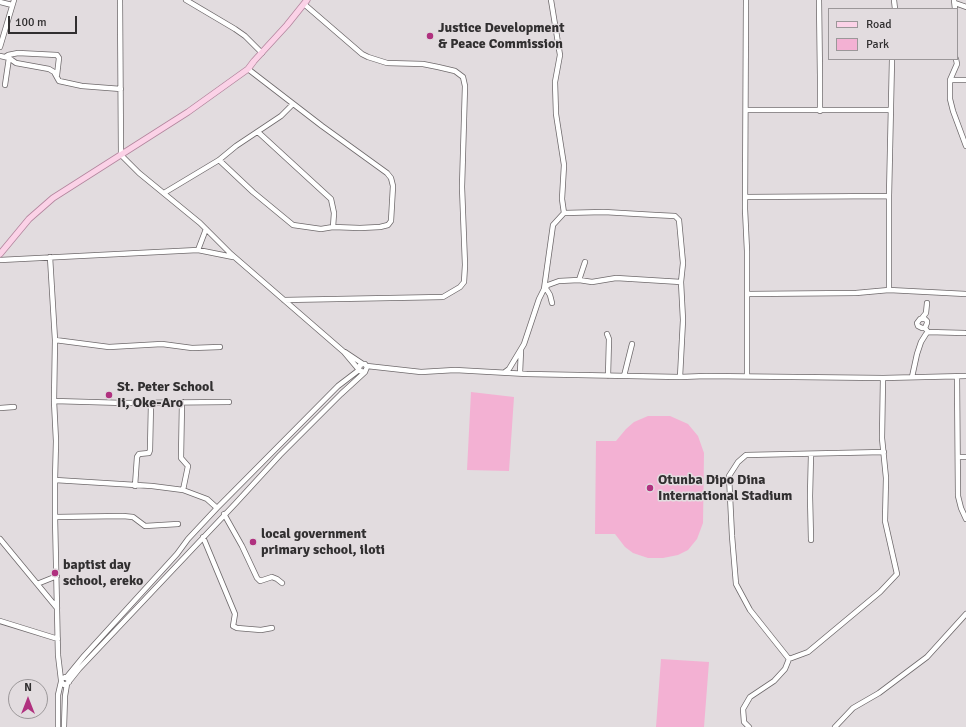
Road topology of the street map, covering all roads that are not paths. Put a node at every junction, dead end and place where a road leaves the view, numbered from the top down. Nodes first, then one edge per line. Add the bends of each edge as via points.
1 (120, 0) edge
2 (186, 0) edge
3 (551, 0) edge
4 (746, 0) edge
5 (818, 0) edge
6 (0, 2) edge
7 (13, 2) edge
8 (305, 2) edge
9 (954, 4) edge
10 (966, 7) edge
11 (0, 47) edge
12 (262, 53) junction
13 (5, 57) edge
14 (892, 60) edge
15 (956, 60) edge
16 (248, 69) junction
17 (56, 75) junction
18 (950, 80) junction
19 (966, 80) edge
20 (5, 85) dead end
21 (121, 89) junction
22 (293, 104) junction
23 (746, 110) junction
24 (890, 110) junction
25 (820, 111) junction
26 (258, 132) junction
27 (966, 146) edge
28 (121, 155) junction
29 (219, 160) junction
30 (164, 193) junction
31 (889, 196) junction
32 (746, 197) junction
33 (564, 213) junction
34 (333, 227) junction
35 (206, 229) junction
36 (198, 250) junction
37 (0, 254) edge
38 (50, 257) junction
39 (236, 258) junction
40 (0, 260) edge
41 (585, 262) dead end
42 (579, 280) junction
43 (681, 282) junction
44 (544, 289) junction
45 (889, 290) junction
46 (747, 294) junction
47 (966, 294) edge
48 (284, 300) junction
49 (552, 303) dead end
50 (927, 303) dead end
51 (928, 332) junction
52 (965, 333) edge
53 (607, 334) dead end
54 (55, 340) junction
55 (632, 344) dead end
56 (220, 347) dead end
57 (521, 350) junction
58 (344, 352) junction
59 (365, 365) junction
60 (359, 369) junction
61 (365, 372) junction
62 (505, 372) junction
63 (520, 373) junction
64 (608, 376) junction
65 (624, 376) junction
66 (747, 376) junction
67 (966, 376) edge
68 (680, 377) junction
69 (912, 377) junction
70 (957, 377) junction
71 (883, 378) junction
72 (54, 401) junction
73 (182, 402) junction
74 (229, 402) dead end
75 (151, 403) junction
76 (14, 407) dead end
77 (0, 408) edge
78 (884, 452) junction
79 (812, 454) junction
80 (958, 457) junction
81 (966, 457) edge
82 (55, 480) junction
83 (135, 486) junction
84 (183, 490) junction
85 (217, 508) junction
86 (224, 514) junction
87 (56, 517) junction
88 (966, 519) edge
89 (178, 524) dead end
90 (203, 537) junction
91 (0, 539) edge
92 (811, 540) dead end
93 (57, 576) junction
94 (282, 583) dead end
95 (37, 584) junction
96 (57, 608) junction
97 (966, 614) edge
98 (0, 621) edge
99 (272, 628) dead end
100 (58, 639) junction
101 (789, 659) junction
102 (65, 681) junction
103 (58, 727) edge
104 (64, 727) edge
105 (749, 727) edge
106 (835, 727) edge

1 - 21 street
2 - 12 street via 246,36
3 - 33 street via 560,55 555,82 556,114 564,165
4 - 23 street
5 - 25 street
6 - 7 street
7 - 11 street
8 - 12 main road
8 - 48 street via 368,57 387,63 438,66 455,71 463,77 464,282 442,297
9 - 10 street
12 - 16 main road
13 - 17 street via 16,63 49,69
13 - 17 street via 18,53 56,55 59,58
13 - 20 street
14 - 24 street
15 - 18 street
16 - 22 street
16 - 28 main road
17 - 21 street via 59,81 82,86
18 - 19 street
18 - 27 street via 950,99
21 - 28 street
22 - 26 street
22 - 34 street via 378,165 387,172 392,181 391,221 388,225
23 - 25 street
23 - 32 street
24 - 25 street
24 - 31 street
26 - 29 street
26 - 34 street via 332,199
28 - 30 street
28 - 37 main road via 42,206
29 - 30 street
29 - 34 street via 293,224 321,229
30 - 35 street
31 - 32 street
31 - 45 street
32 - 46 street
33 - 43 street via 604,212 675,216 679,220 683,264
33 - 44 street via 553,225
35 - 36 street
35 - 39 street
36 - 38 street
36 - 39 street
38 - 40 street
38 - 54 street
39 - 48 street
41 - 42 street
42 - 43 street via 592,282 616,278
42 - 44 street via 555,282
43 - 68 street via 683,320
44 - 49 street via 550,295
44 - 57 street
45 - 46 street via 856,293
45 - 47 street
46 - 66 street
48 - 58 street
50 - 51 street via 926,313 922,318 927,323 925,328
51 - 52 street
51 - 69 street via 921,342
53 - 64 street
54 - 56 street via 109,346 162,344 192,348
54 - 72 street
55 - 65 street
57 - 62 street
57 - 63 street
58 - 59 street
58 - 60 street
59 - 60 street via 359,366
59 - 61 street via 368,368
59 - 62 street via 420,372
60 - 61 street
60 - 85 street via 338,386
61 - 86 street via 290,444
62 - 63 street
63 - 64 street
64 - 65 street
65 - 68 street
66 - 68 street
66 - 71 street
67 - 70 street
69 - 70 street
69 - 71 street
70 - 80 street
71 - 78 street
72 - 75 street
72 - 82 street
73 - 74 street
73 - 75 street
73 - 84 street via 181,458 188,466
75 - 83 street via 150,450 149,453 139,454
76 - 77 street
78 - 79 street
78 - 101 street via 885,521 897,574 880,592 808,652
79 - 92 street
79 - 101 street via 746,455 729,476 736,584 750,610
80 - 81 street
80 - 88 street via 958,496
82 - 83 street
82 - 87 street
83 - 84 street
84 - 85 street via 207,499
85 - 102 street
86 - 90 street
86 - 94 street via 257,578 260,580 272,577
87 - 89 street via 123,516 133,517 145,526
87 - 93 street
90 - 99 street via 235,614 233,626 255,630
90 - 102 street
91 - 95 street
93 - 95 street
93 - 96 street
95 - 96 street
96 - 100 street
97 - 106 street via 927,657 853,708
98 - 100 street
100 - 102 street via 58,655
101 - 105 street via 785,669 774,681 750,697 743,709 744,722
102 - 103 street via 58,695
102 - 104 street

